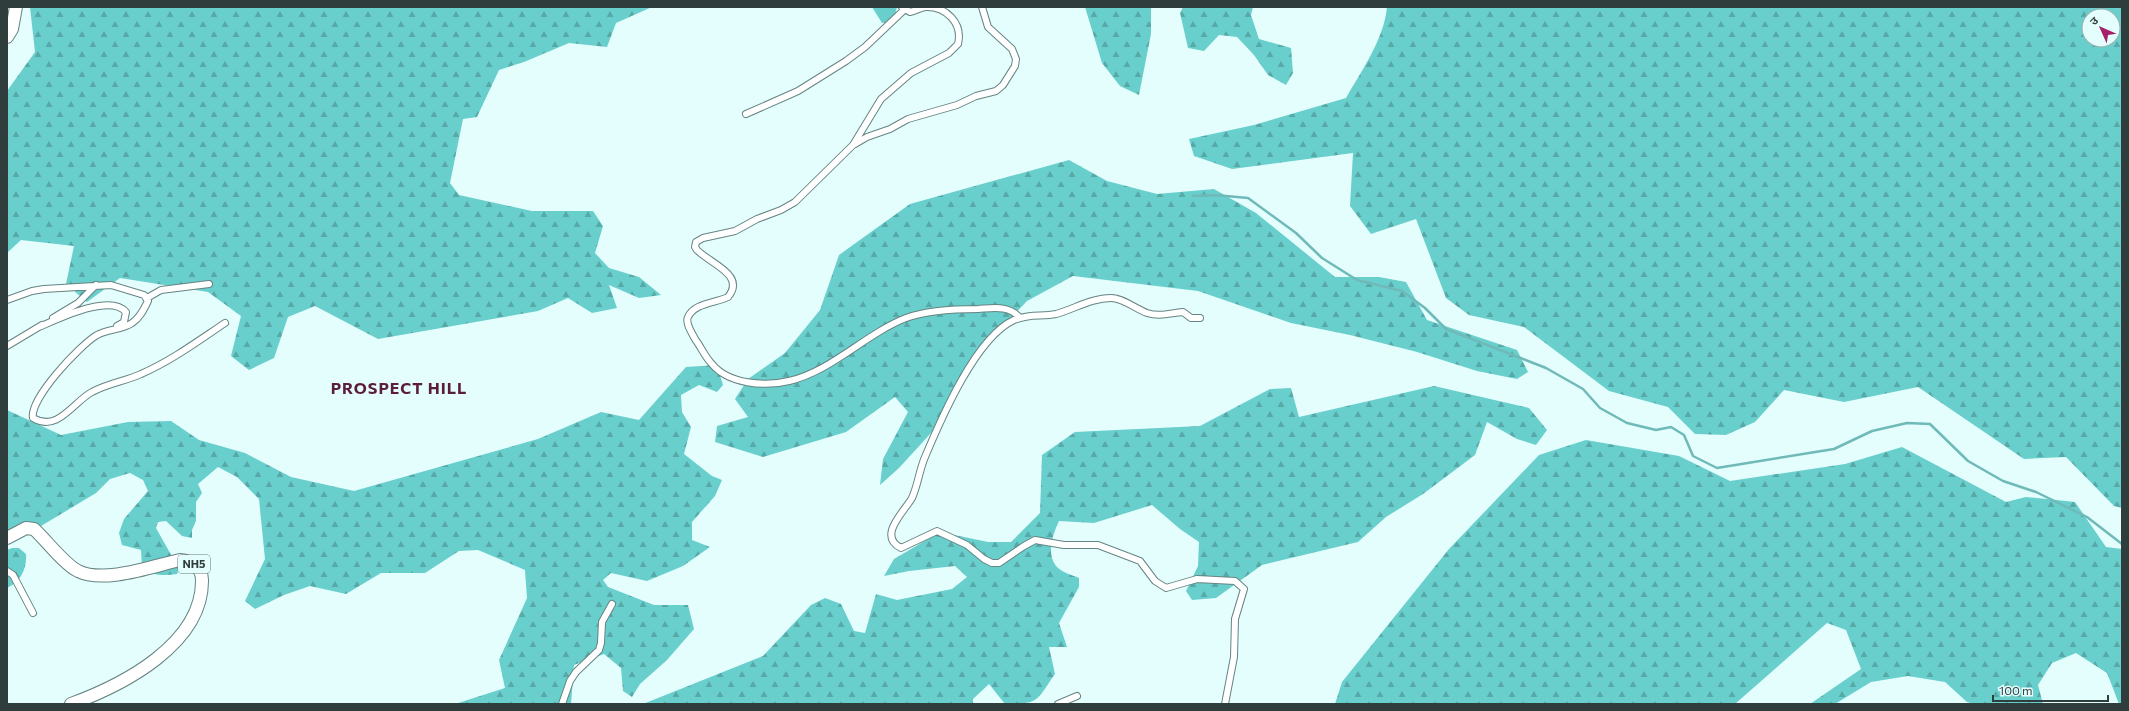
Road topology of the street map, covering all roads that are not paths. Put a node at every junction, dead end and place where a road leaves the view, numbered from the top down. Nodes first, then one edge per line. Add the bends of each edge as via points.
1 (16, 7) edge
2 (982, 7) edge
3 (903, 8) edge
4 (7, 36) edge
5 (746, 114) dead end
6 (853, 145) junction
7 (209, 284) dead end
8 (96, 286) junction
9 (147, 298) junction
10 (7, 300) edge
11 (1020, 318) junction
12 (1200, 318) dead end
13 (224, 323) dead end
14 (39, 327) junction
15 (109, 331) junction
16 (7, 346) edge
17 (7, 538) edge
18 (7, 572) edge
19 (612, 604) dead end
20 (33, 613) dead end
21 (1077, 696) dead end
22 (71, 704) edge
23 (562, 704) edge
24 (1058, 704) edge
25 (1225, 704) edge

1 - 4 highway via 12,29
2 - 6 street via 988,27 1012,50 1016,59 1015,66 1003,85 957,105 908,120
3 - 5 street via 865,47 846,61 798,91
3 - 6 street via 910,12 927,7 946,12 959,31 958,44 949,53 911,73 881,99
6 - 11 street via 786,208 728,234 703,238 696,242 697,250 729,274 734,282 728,297 695,309 688,317 688,325 711,364 725,374 741,380 776,384 791,381 823,366 878,332 907,318 968,309 1006,308
7 - 9 street via 161,290
8 - 9 street via 121,287
8 - 10 street via 32,291
8 - 14 street via 78,303
9 - 15 street via 148,301 138,319
11 - 12 street via 1032,314 1055,314 1110,298 1148,314 1164,316 1183,312 1191,318
11 - 25 street via 994,334 959,385 924,458 913,495 894,524 891,537 893,542 901,548 906,547 937,531 967,545 992,563 999,563 1035,540 1064,545 1098,545 1140,562 1155,581 1166,588 1197,579 1235,581 1244,589 1235,619 1234,657
13 - 15 street via 172,358 141,375 90,393 66,415 50,421 33,418 32,412 36,402 69,359 98,335
14 - 15 street via 92,307 119,306 125,310 127,316 124,322
14 - 16 street
17 - 22 highway, NH5 via 26,528 34,529 77,571 91,575 118,574 184,560 198,566 202,578 198,609 178,639 128,678
18 - 20 street via 13,575
19 - 23 street via 602,622 599,650 576,672
21 - 24 street

